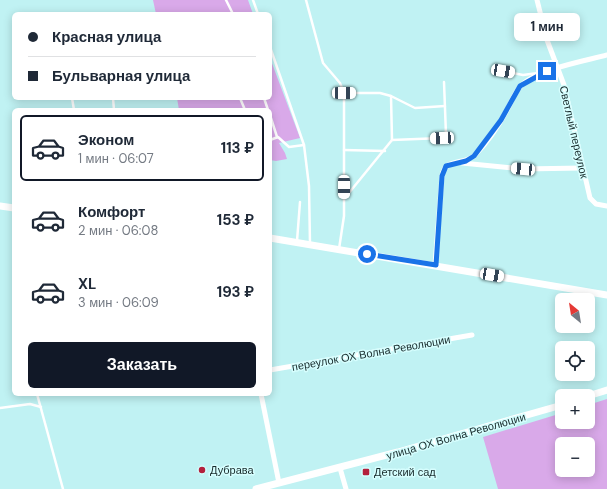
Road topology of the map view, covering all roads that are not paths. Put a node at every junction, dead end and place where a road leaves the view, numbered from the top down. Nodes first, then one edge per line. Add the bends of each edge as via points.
1 (226, 0) edge
2 (253, 0) edge
3 (306, 0) edge
4 (538, 0) edge
5 (231, 12) edge
6 (257, 12) edge
7 (272, 54) edge
8 (607, 55) edge
9 (558, 68) junction
10 (503, 71) dead end
11 (547, 71) junction
12 (444, 82) dead end
13 (344, 93) junction
14 (391, 96) junction
15 (445, 106) junction
16 (272, 120) edge
17 (278, 137) junction
18 (272, 139) edge
19 (392, 140) junction
20 (304, 145) junction
21 (344, 150) junction
22 (385, 150) junction
23 (459, 162) junction
24 (582, 168) junction
25 (344, 199) junction
26 (300, 202) dead end
27 (0, 206) edge
28 (607, 206) edge
29 (12, 208) edge
30 (272, 238) edge
31 (296, 242) junction
32 (310, 244) junction
33 (339, 249) junction
34 (436, 265) junction
35 (607, 295) edge
36 (472, 335) dead end
37 (272, 370) edge
38 (607, 390) edge
39 (595, 394) edge
40 (38, 396) edge
41 (261, 396) edge
42 (42, 407) junction
43 (555, 407) edge
44 (0, 408) edge
45 (340, 468) junction
46 (279, 483) junction
47 (63, 489) edge
48 (256, 489) edge
49 (346, 489) edge

1 - 5 lane
2 - 6 lane
3 - 13 lane via 322,63 340,83
4 - 9 street, Светлый переулок via 547,40
7 - 20 lane
8 - 9 street
9 - 11 street
9 - 24 street, Светлый переулок
10 - 11 lane via 526,75
11 - 23 street via 520,86 501,120 481,148 474,156
12 - 15 lane
13 - 14 lane via 380,93
13 - 21 lane
14 - 15 lane via 416,108
14 - 19 lane
15 - 19 lane via 445,137
16 - 17 lane
17 - 18 lane
17 - 20 lane via 289,148
19 - 22 lane
20 - 32 lane via 309,186
21 - 22 lane
21 - 25 lane
22 - 25 lane
23 - 24 street via 523,169
23 - 34 street via 449,164 442,172
24 - 28 street, Светлый переулок via 589,195 594,203
25 - 33 lane
26 - 31 lane
27 - 29 street
30 - 31 street
31 - 32 street
32 - 33 street
33 - 34 street
34 - 35 street
36 - 37 street, переулок ОХ Волна Революции
38 - 39 street
40 - 42 lane
41 - 46 street
42 - 44 lane via 30,404
42 - 47 lane
43 - 45 street, улица ОХ Волна Революции
45 - 46 street, улица ОХ Волна Революции
45 - 49 street
46 - 48 street, улица ОХ Волна Революции

